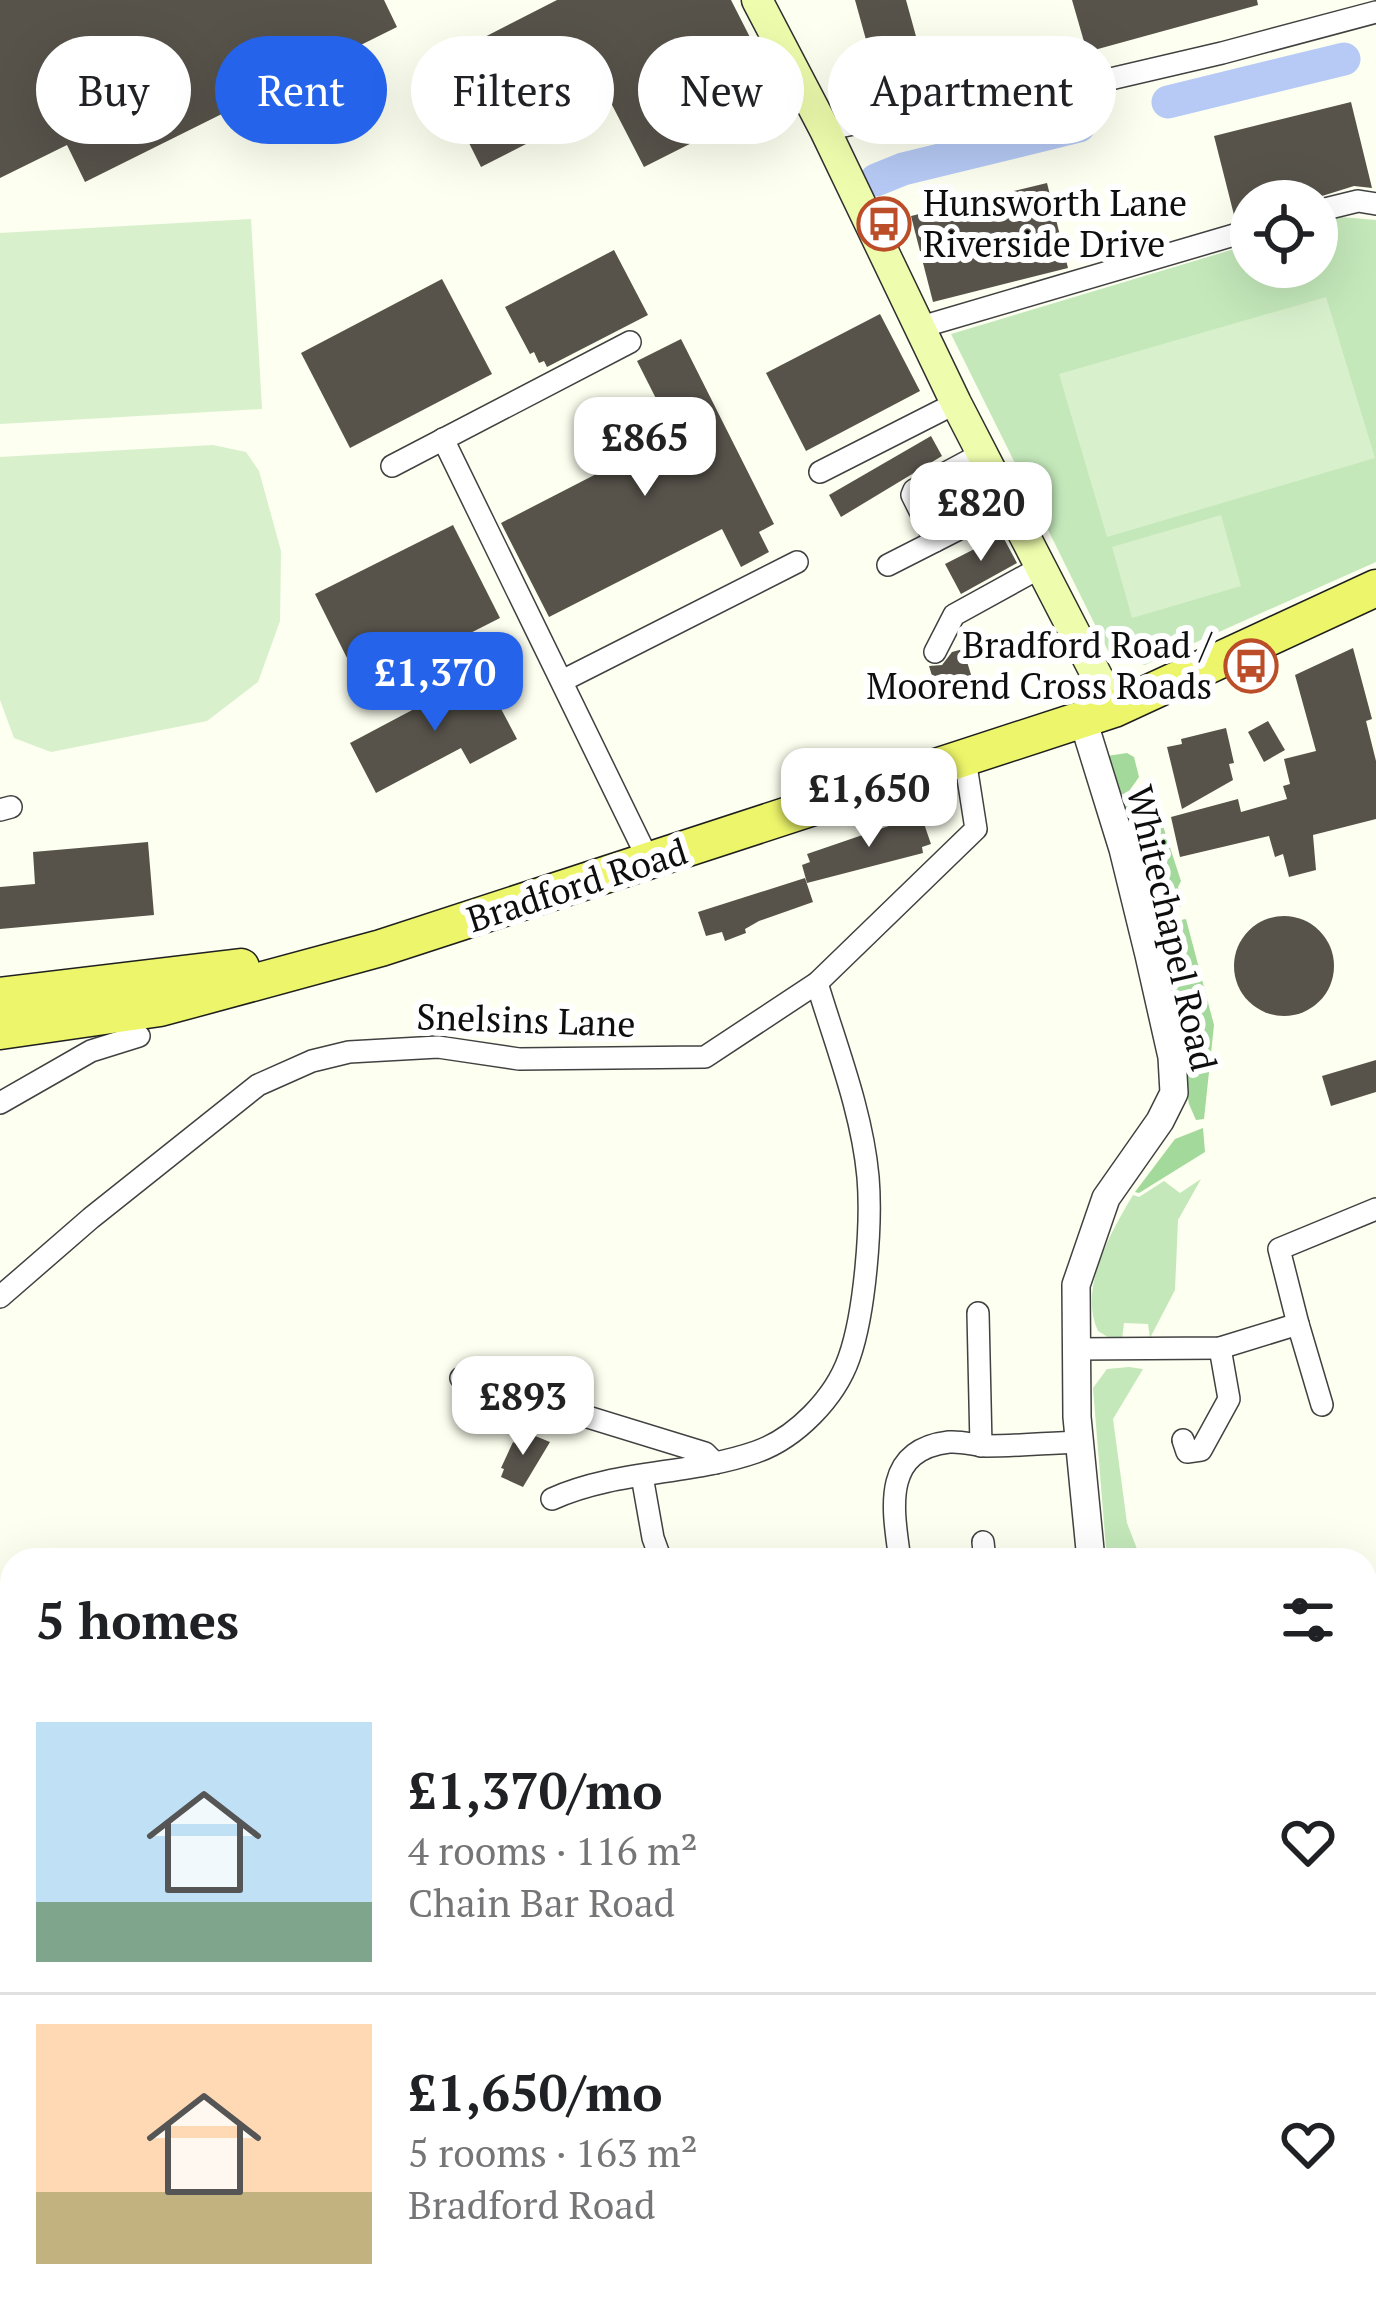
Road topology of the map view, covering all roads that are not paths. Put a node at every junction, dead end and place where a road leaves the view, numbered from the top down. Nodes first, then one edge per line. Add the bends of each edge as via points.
1 (757, 0) edge
2 (1376, 12) edge
3 (825, 130) junction
4 (1376, 204) edge
5 (1338, 206) edge
6 (1230, 236) edge
7 (921, 327) junction
8 (630, 343) dead end
9 (956, 404) junction
10 (443, 439) junction
11 (983, 453) junction
12 (392, 466) dead end
13 (820, 472) dead end
14 (1010, 503) junction
15 (934, 541) junction
16 (796, 562) dead end
17 (888, 565) dead end
18 (1043, 566) junction
19 (1376, 588) edge
20 (935, 652) dead end
21 (562, 681) junction
22 (1099, 715) junction
23 (965, 759) junction
24 (649, 861) junction
25 (381, 948) junction
26 (817, 983) junction
27 (0, 997) edge
28 (0, 1031) edge
29 (139, 1036) dead end
30 (0, 1103) edge
31 (1376, 1209) edge
32 (0, 1298) edge
33 (977, 1312) dead end
34 (1298, 1324) junction
35 (1220, 1348) junction
36 (1077, 1349) junction
37 (461, 1378) dead end
38 (1322, 1405) dead end
39 (1183, 1440) dead end
40 (1079, 1442) junction
41 (981, 1446) junction
42 (715, 1463) junction
43 (642, 1476) junction
44 (553, 1499) dead end
45 (657, 1548) edge
46 (898, 1548) edge
47 (1090, 1548) edge

1 - 3 main road
2 - 3 street via 960,114 900,114
3 - 7 main road
4 - 5 street
6 - 7 street
7 - 9 main road
8 - 10 street
9 - 11 main road
9 - 13 street
10 - 12 street
10 - 21 street
11 - 14 main road
11 - 15 street via 914,490
14 - 15 street
14 - 18 main road
15 - 17 street
16 - 21 street
18 - 20 street via 955,615
18 - 22 main road
19 - 22 main road, Bradford Road
21 - 24 street
22 - 23 main road, Bradford Road
22 - 36 street, Whitechapel Road via 1174,1093 1106,1198 1076,1285
23 - 24 main road, Bradford Road
23 - 26 street, Snelsins Lane via 976,829
24 - 25 main road, Bradford Road
25 - 27 main road, Bradford Road
25 - 28 main road, Bradford Road via 160,1008
26 - 32 street, Snelsins Lane via 705,1057 519,1059 438,1047 312,1061 258,1085
26 - 42 street via 868,1177 855,1334 848,1360 799,1429
29 - 30 street via 91,1051
31 - 34 street via 1279,1249
33 - 41 street
34 - 35 street
34 - 38 street
35 - 36 street
35 - 39 street via 1229,1399 1201,1450 1186,1452
36 - 40 street, Whitechapel Road
37 - 42 street via 706,1453
40 - 41 street
40 - 47 street, Whitechapel Road
41 - 46 street via 943,1443 904,1463 895,1484
42 - 43 street
43 - 44 street
43 - 45 street

